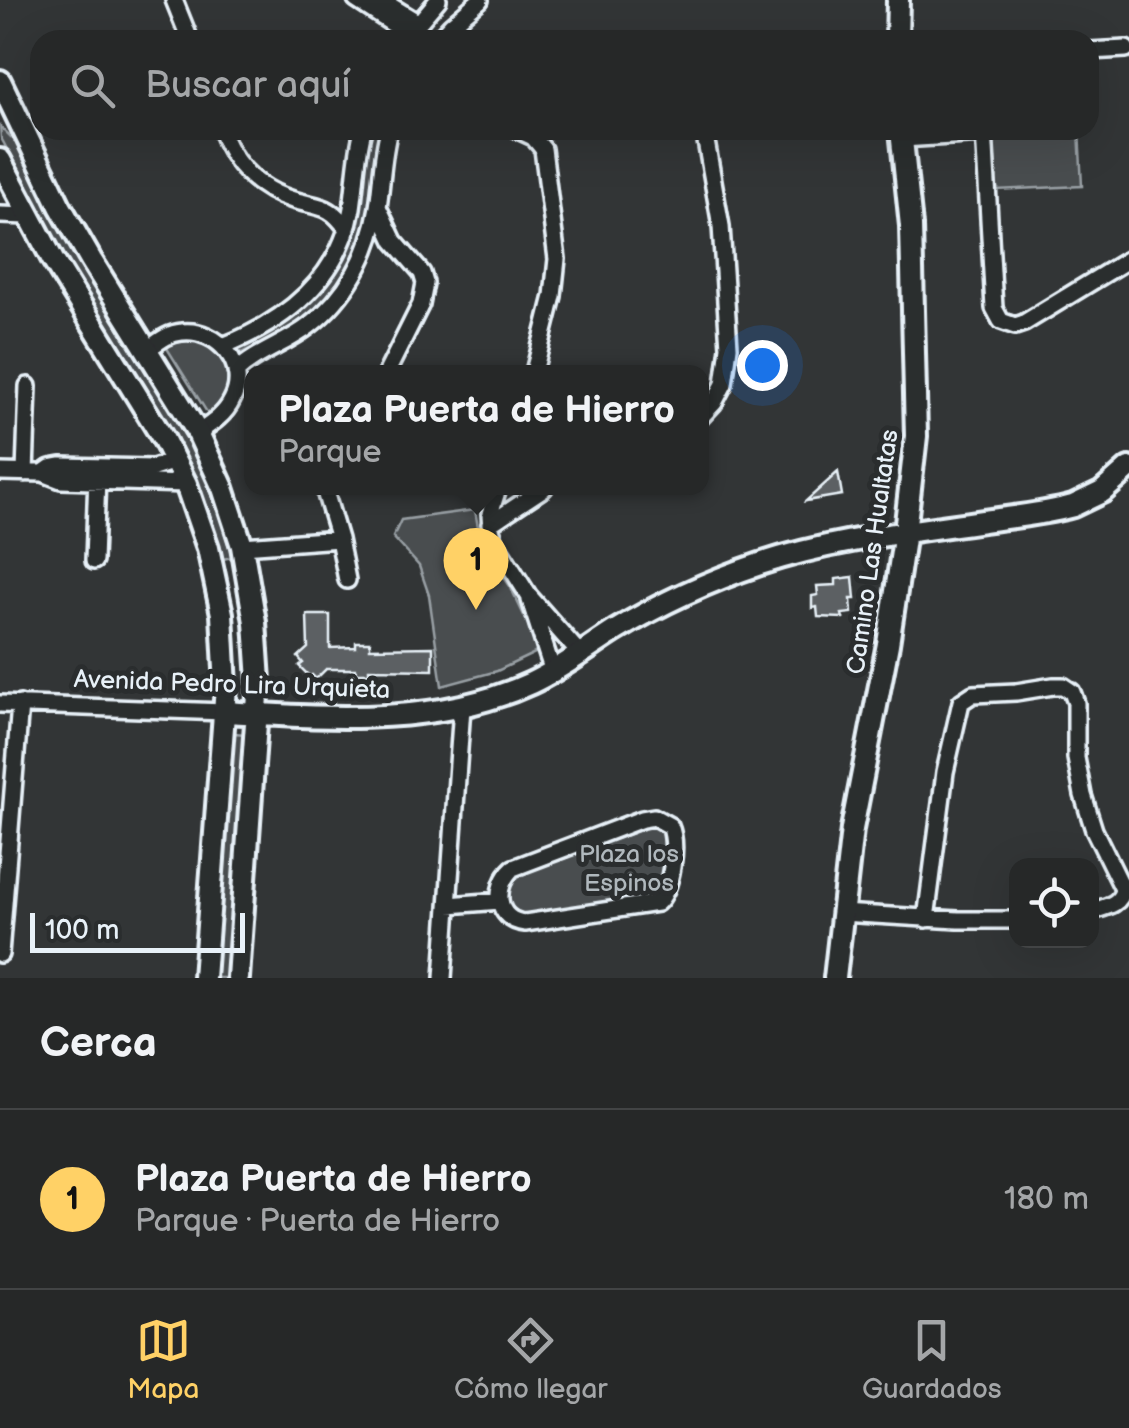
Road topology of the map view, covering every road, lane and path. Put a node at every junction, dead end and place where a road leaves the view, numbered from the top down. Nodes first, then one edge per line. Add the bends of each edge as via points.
1 (174, 0) edge
2 (356, 0) edge
3 (380, 0) edge
4 (438, 0) edge
5 (480, 0) edge
6 (898, 0) edge
7 (186, 30) edge
8 (406, 30) edge
9 (407, 30) edge
10 (411, 30) edge
11 (447, 30) edge
12 (897, 30) edge
13 (1126, 49) dead end
14 (1099, 50) edge
15 (1, 85) edge
16 (226, 140) edge
17 (361, 140) edge
18 (387, 140) edge
19 (536, 140) edge
20 (706, 140) edge
21 (903, 140) edge
22 (984, 140) edge
23 (0, 160) edge
24 (6, 186) edge
25 (354, 193) junction
26 (324, 207) junction
27 (378, 207) junction
28 (0, 215) edge
29 (28, 216) junction
30 (348, 229) junction
31 (394, 241) junction
32 (364, 256) junction
33 (1129, 260) edge
34 (223, 346) junction
35 (147, 350) junction
36 (245, 365) edge
37 (391, 365) edge
38 (536, 365) edge
39 (244, 366) edge
40 (236, 372) junction
41 (28, 386) dead end
42 (709, 408) edge
43 (198, 433) junction
44 (175, 461) junction
45 (1129, 468) edge
46 (0, 472) edge
47 (25, 473) junction
48 (97, 474) junction
49 (186, 484) junction
50 (326, 495) edge
51 (495, 495) edge
52 (534, 495) edge
53 (490, 524) junction
54 (905, 532) junction
55 (339, 539) junction
56 (242, 546) junction
57 (94, 561) dead end
58 (348, 580) dead end
59 (528, 596) junction
60 (581, 655) junction
61 (554, 672) junction
62 (0, 704) edge
63 (20, 704) junction
64 (462, 706) junction
65 (225, 712) junction
66 (258, 714) junction
67 (500, 901) junction
68 (449, 904) junction
69 (1099, 908) edge
70 (841, 913) junction
71 (926, 918) junction
72 (1009, 920) edge
73 (0, 953) edge
74 (204, 978) edge
75 (238, 978) edge
76 (443, 978) edge
77 (835, 978) edge

1 - 7 street
2 - 8 street
3 - 9 street
4 - 10 street
5 - 11 street
6 - 12 main road
13 - 14 street
15 - 35 main road via 60,206
16 - 26 street via 235,160 262,186
17 - 25 street
18 - 27 street
19 - 38 street via 543,149 557,248
20 - 42 street via 721,226 729,347 724,384
21 - 54 main road, Camino Las Hualtatas via 916,410
22 - 33 street via 994,308 1001,321 1024,323
23 - 24 main road
24 - 29 main road
25 - 26 street
25 - 30 street
26 - 30 street
27 - 31 street
27 - 32 street
28 - 29 street
29 - 44 main road
30 - 34 street via 327,272 302,300
31 - 32 street
31 - 37 street via 422,273 425,288
32 - 36 street via 322,316
34 - 35 street via 183,332
34 - 40 street
35 - 43 main road
39 - 40 street
40 - 43 street via 233,400
41 - 47 street
43 - 56 main road
44 - 48 street
44 - 49 main road
45 - 54 main road, Avenida Pedro Lira Urquieta via 1073,506
46 - 47 street
47 - 48 street via 61,466
48 - 49 street
48 - 57 street
49 - 65 main road via 220,603
50 - 55 street
51 - 53 street
52 - 53 street
53 - 59 street
54 - 60 main road, Avenida Pedro Lira Urquieta via 732,573 646,613
54 - 70 main road, Camino Las Hualtatas
55 - 56 street
55 - 58 street
56 - 66 main road via 258,652
59 - 60 street
59 - 61 street
60 - 61 main road, Avenida Pedro Lira Urquieta
61 - 64 main road, Avenida Pedro Lira Urquieta
62 - 63 street, Avenida Pedro Lira Urquieta
63 - 65 street, Avenida Pedro Lira Urquieta
63 - 73 street
64 - 66 main road, Avenida Pedro Lira Urquieta via 384,716
64 - 68 street
65 - 66 main road, Avenida Pedro Lira Urquieta
65 - 74 main road
66 - 75 main road
67 - 67 street via 506,916 525,923 657,903 668,888 673,832 665,821 648,817 518,866 501,882
67 - 68 street
68 - 76 street
69 - 71 street via 1117,902 1123,889 1082,796 1075,697 1068,688 1052,686 973,694 960,702
70 - 71 street
70 - 77 main road, Camino Las Hualtatas
71 - 72 street

